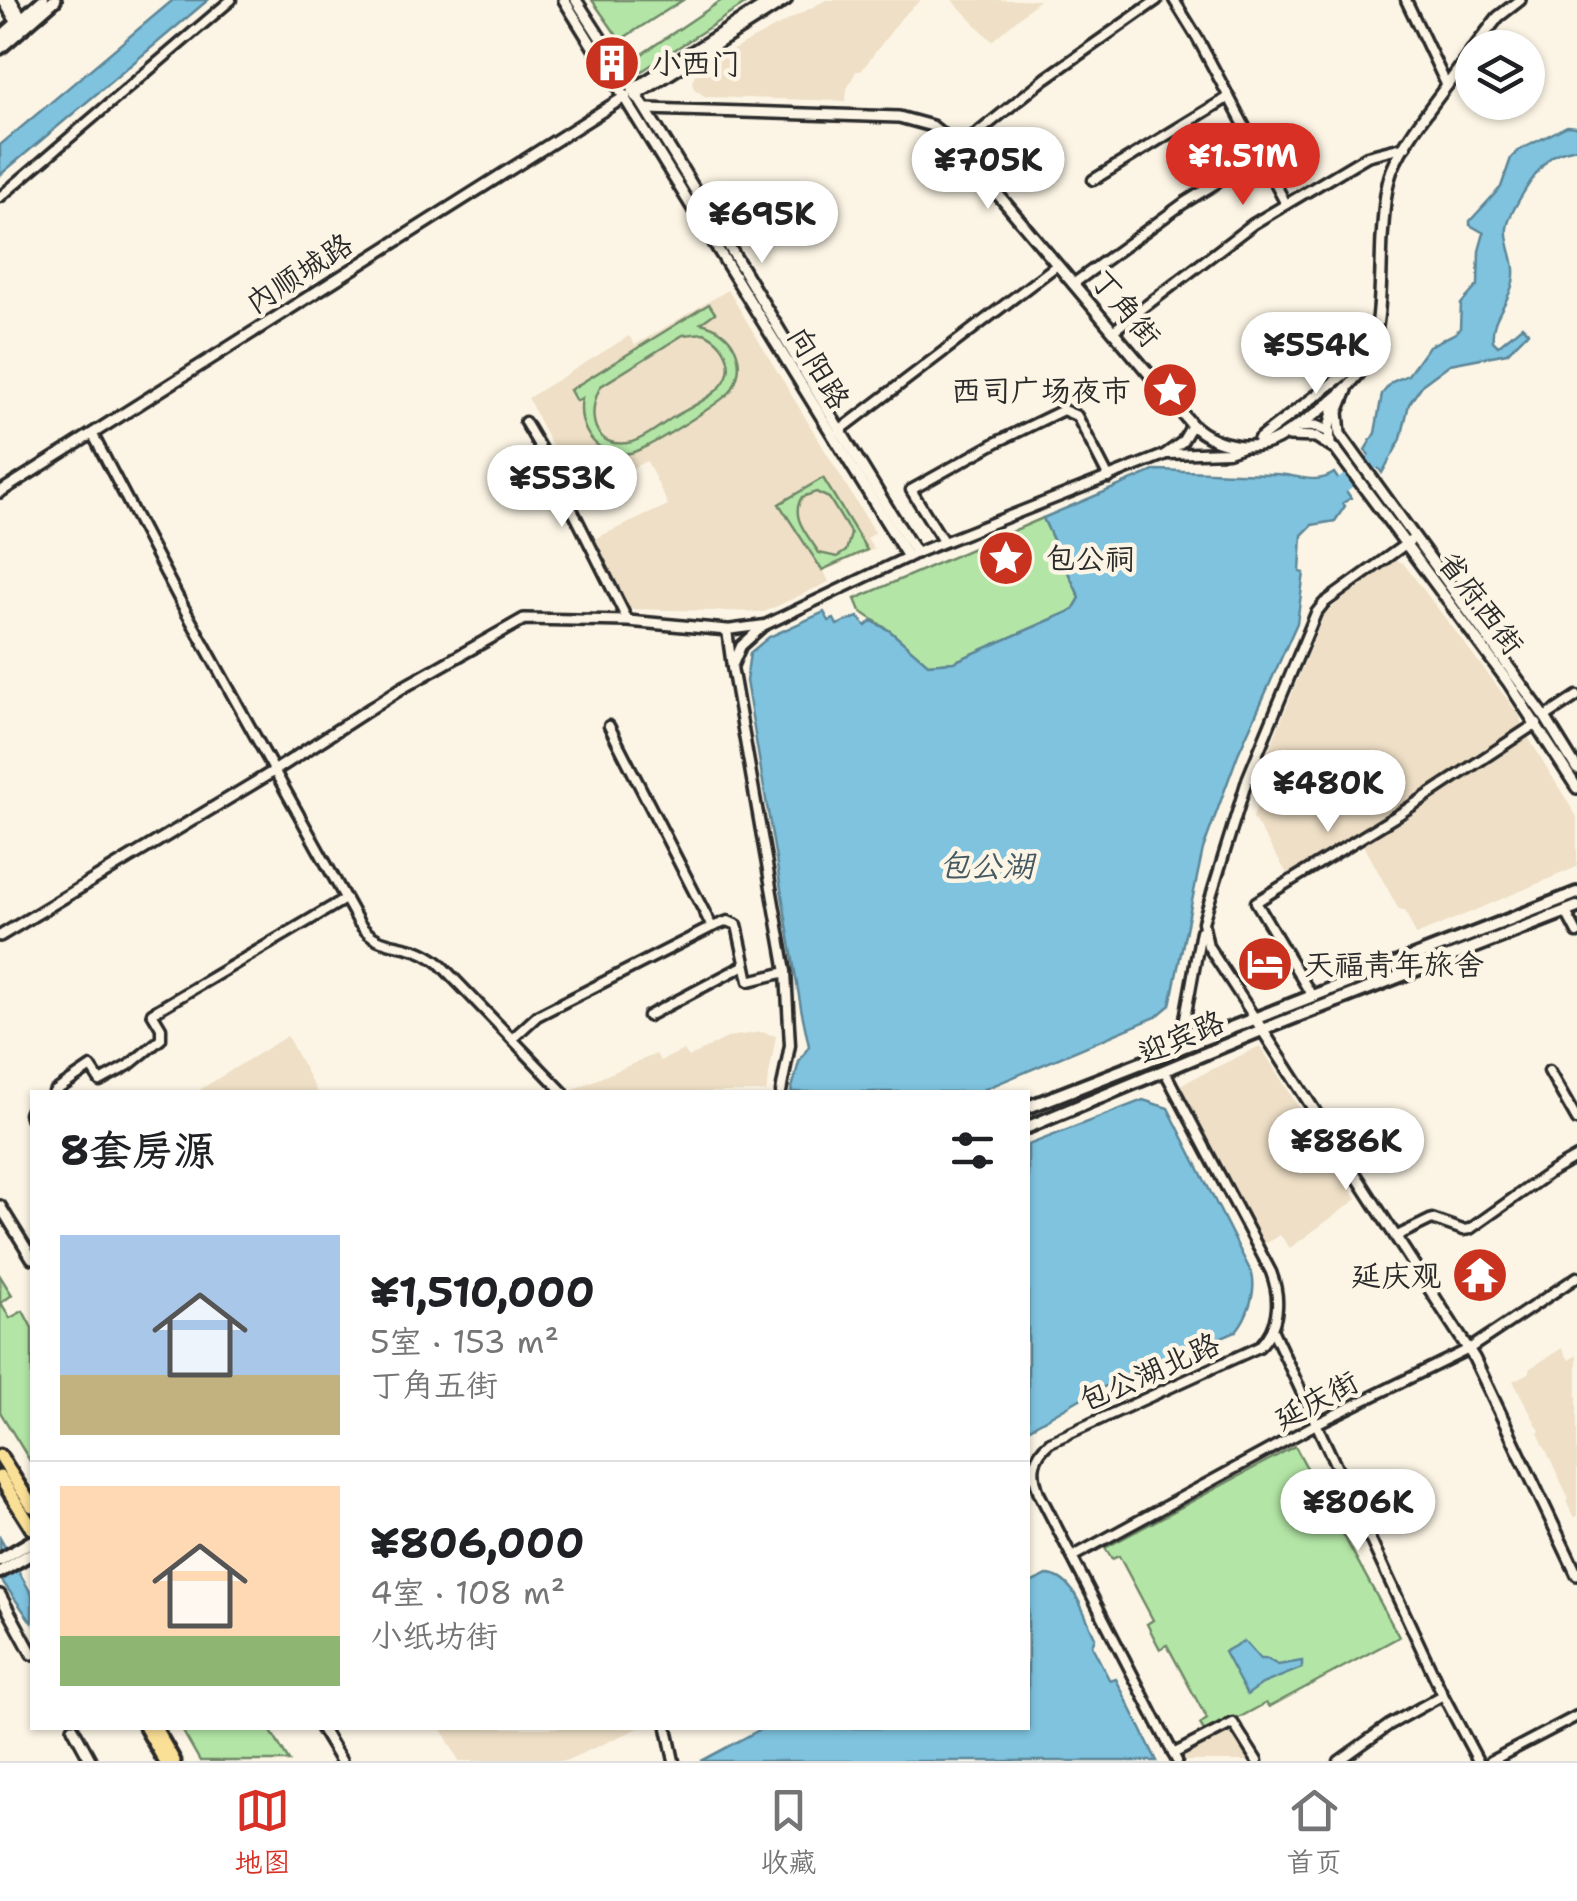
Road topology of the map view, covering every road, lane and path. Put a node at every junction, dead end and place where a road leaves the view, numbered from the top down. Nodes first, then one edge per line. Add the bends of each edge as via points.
1 (3, 0) edge
2 (10, 0) edge
3 (43, 0) edge
4 (55, 0) edge
5 (231, 0) edge
6 (564, 0) edge
7 (576, 0) edge
8 (773, 0) edge
9 (786, 0) edge
10 (1156, 0) edge
11 (1174, 0) edge
12 (1406, 0) edge
13 (1520, 0) edge
14 (22, 24) junction
15 (1488, 30) edge
16 (0, 38) edge
17 (0, 48) edge
18 (1455, 76) edge
19 (1448, 87) junction
20 (630, 95) junction
21 (1229, 97) junction
22 (647, 109) junction
23 (1406, 146) junction
24 (959, 148) junction
25 (1260, 156) junction
26 (1093, 180) dead end
27 (0, 196) edge
28 (1286, 204) junction
29 (1057, 264) junction
30 (1073, 284) junction
31 (1113, 331) junction
32 (1372, 340) junction
33 (1355, 366) junction
34 (1354, 379) junction
35 (1337, 395) junction
36 (525, 422) dead end
37 (1192, 426) junction
38 (1296, 427) junction
39 (839, 430) junction
40 (1329, 431) junction
41 (93, 434) junction
42 (1274, 436) junction
43 (1344, 442) junction
44 (1247, 446) junction
45 (1333, 447) junction
46 (1164, 455) junction
47 (1109, 478) junction
48 (0, 492) edge
49 (1378, 496) junction
50 (1410, 541) junction
51 (943, 542) junction
52 (912, 555) junction
53 (628, 620) junction
54 (764, 625) junction
55 (726, 630) junction
56 (732, 668) junction
57 (1577, 696) edge
58 (1541, 720) junction
59 (609, 726) dead end
60 (1577, 768) edge
61 (274, 770) junction
62 (1577, 788) edge
63 (1577, 892) edge
64 (345, 899) junction
65 (1571, 909) edge
66 (1203, 922) junction
67 (712, 927) junction
68 (1577, 933) edge
69 (0, 936) edge
70 (746, 965) junction
71 (786, 972) junction
72 (1312, 996) junction
73 (648, 1016) dead end
74 (1254, 1017) junction
75 (1262, 1030) junction
76 (512, 1039) junction
77 (1180, 1046) junction
78 (1548, 1071) dead end
79 (1166, 1072) junction
80 (57, 1090) edge
81 (561, 1090) edge
82 (781, 1090) edge
83 (1030, 1106) edge
84 (1577, 1120) edge
85 (1030, 1125) edge
86 (1577, 1158) edge
87 (0, 1206) edge
88 (1397, 1236) junction
89 (30, 1255) edge
90 (1577, 1277) edge
91 (1272, 1329) junction
92 (1469, 1349) junction
93 (1318, 1423) junction
94 (0, 1456) edge
95 (0, 1477) edge
96 (30, 1503) edge
97 (30, 1525) edge
98 (24, 1554) edge
99 (1072, 1557) junction
100 (0, 1560) edge
101 (0, 1572) edge
102 (1577, 1575) edge
103 (0, 1595) edge
104 (30, 1650) edge
105 (1443, 1694) junction
106 (1577, 1716) edge
107 (74, 1730) edge
108 (147, 1730) edge
109 (156, 1730) edge
110 (322, 1730) edge
111 (667, 1730) edge
112 (1175, 1758) edge
113 (92, 1761) edge
114 (164, 1761) edge
115 (174, 1761) edge
116 (341, 1761) edge
117 (674, 1761) edge
118 (1257, 1761) edge
119 (1339, 1761) edge
120 (1478, 1761) edge
121 (1491, 1761) edge

1 - 14 street
2 - 14 street
3 - 14 main road
4 - 14 main road
5 - 27 street
6 - 20 street, 向阳路
7 - 20 street, 向阳路
8 - 20 street, 内顺城路
9 - 20 street, 内顺城路
10 - 24 street
11 - 21 street
12 - 19 street
13 - 15 street
14 - 16 main road
14 - 17 main road
18 - 19 street
19 - 23 street
20 - 22 street, 向阳路
20 - 41 street, 内顺城路
20 - 52 street, 向阳路 via 817,414
21 - 25 street
21 - 26 street
22 - 24 street, 丁角街 via 910,118
22 - 39 street, 向阳路
23 - 28 street via 1366,156
23 - 32 street via 1385,198
24 - 29 street, 丁角街
25 - 28 street
25 - 30 street
28 - 31 street
29 - 30 street, 丁角街
29 - 39 street
30 - 31 street, 丁角街
31 - 37 street, 丁角街
32 - 33 street
32 - 34 street
33 - 35 street
33 - 42 street
34 - 35 street
34 - 43 street via 1338,412
35 - 38 street
35 - 40 street
36 - 53 street
37 - 44 street, 丁角街 via 1220,443
37 - 46 street
38 - 40 street
38 - 42 street
39 - 52 street, 向阳路
40 - 43 street
40 - 45 street
41 - 48 street, 内顺城路
41 - 61 street
42 - 44 street
42 - 45 street via 1304,434
43 - 49 street
44 - 46 street
45 - 49 street
46 - 47 street
47 - 51 street
47 - 51 street via 1077,416 1063,410 912,490
49 - 50 street, 省府西街
50 - 58 street, 省府西街
50 - 66 street via 1316,613 1248,776
51 - 52 street
52 - 54 street
53 - 55 street
53 - 61 street via 524,619
54 - 55 street
54 - 56 street via 744,641
55 - 56 street
56 - 71 street
57 - 58 street
58 - 60 street, 省府西街
58 - 62 street, 省府西街
58 - 72 street via 1256,902
59 - 67 street
61 - 64 street
61 - 69 street
63 - 72 main road, 迎宾路
64 - 76 street via 372,938 428,954
64 - 80 street via 152,1012 161,1039 130,1065 100,1082 91,1067
65 - 68 street
65 - 75 main road, 迎宾路
66 - 74 street via 1208,946
66 - 77 street
67 - 70 street via 728,920 737,926
67 - 76 street via 537,1016
70 - 71 street via 749,981
70 - 73 street
71 - 82 street via 790,1045
72 - 74 main road, 迎宾路
74 - 75 street
74 - 77 main road, 迎宾路
75 - 79 main road, 迎宾路
75 - 88 street
76 - 81 street
77 - 83 main road, 迎宾路
78 - 84 street
79 - 85 main road, 迎宾路
79 - 91 street via 1272,1272 1278,1303
86 - 88 street via 1470,1229 1432,1219
87 - 89 street
88 - 92 street
90 - 92 street, 延庆街
91 - 93 street
91 - 99 street, 包公湖北路 via 1259,1347 1042,1450 1035,1482
92 - 93 street, 延庆街
92 - 102 street
93 - 99 street, 延庆街
93 - 105 street
94 - 96 main road
95 - 97 main road
98 - 100 main road
98 - 101 main road
99 - 112 street, 包公湖北路
103 - 104 street
105 - 119 street
105 - 120 street
106 - 121 street
107 - 113 street
108 - 114 main road
109 - 115 main road
110 - 116 street
111 - 117 street
112 - 118 street via 1233,1723

